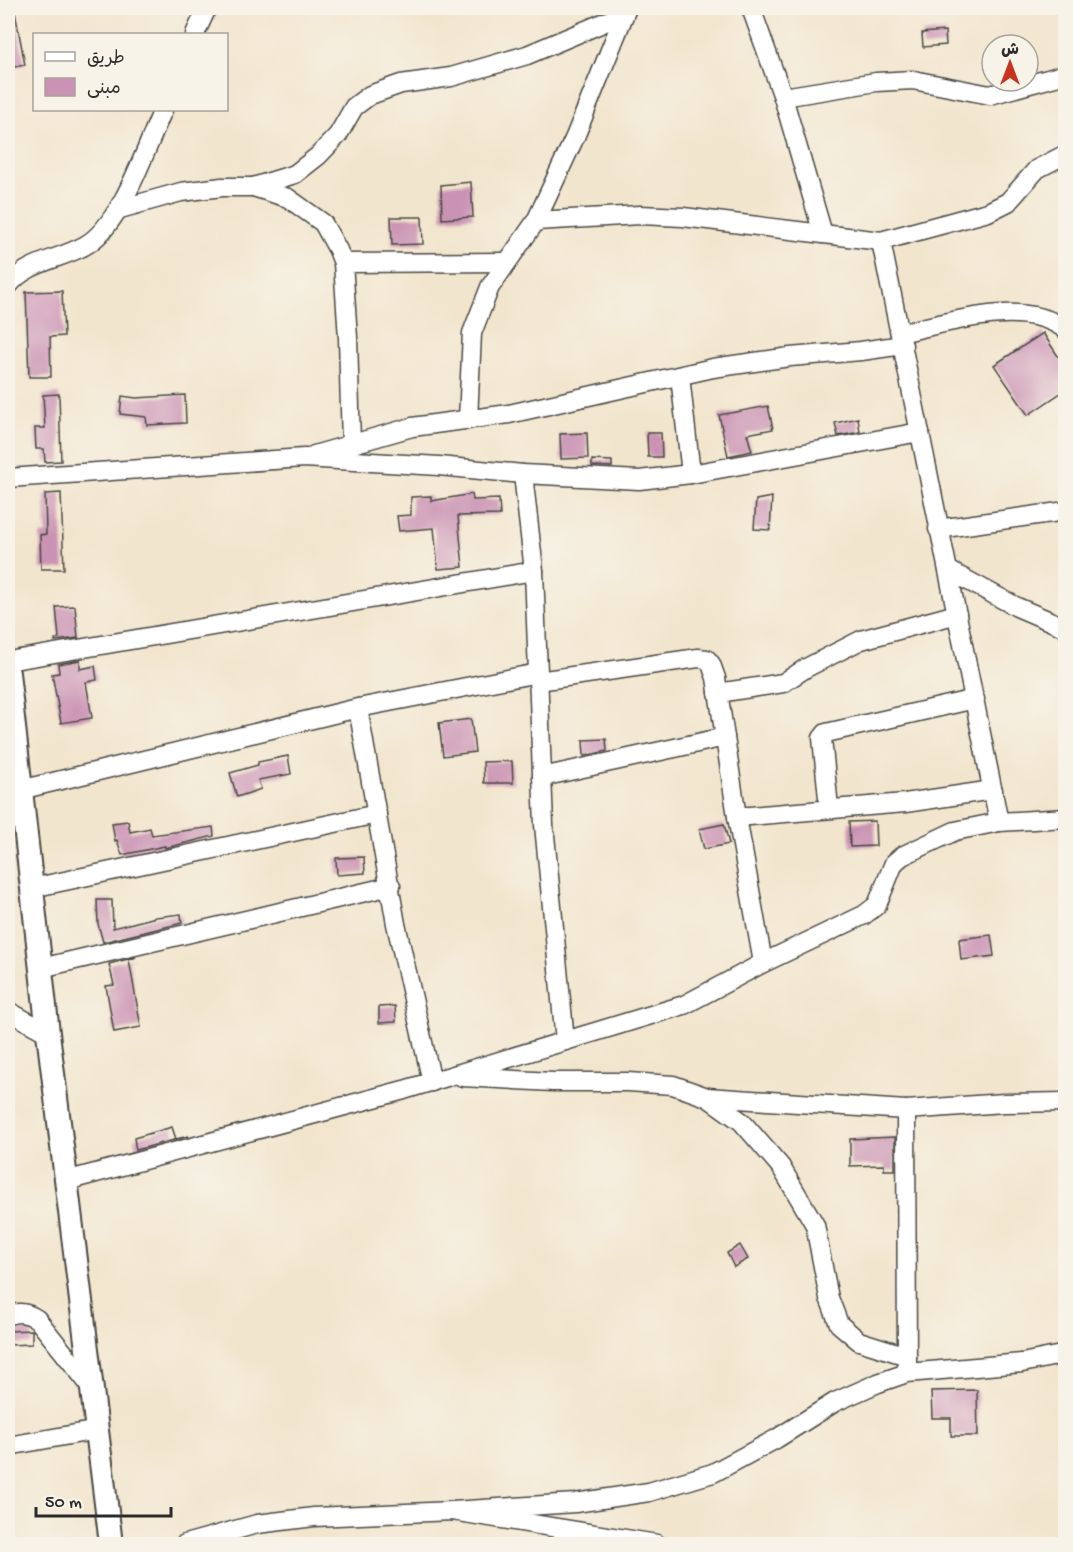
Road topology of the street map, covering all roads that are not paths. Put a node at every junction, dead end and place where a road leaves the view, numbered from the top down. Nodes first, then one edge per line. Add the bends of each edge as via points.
1 (207, 8) edge
2 (751, 8) edge
3 (626, 11) edge
4 (195, 33) edge
5 (1065, 74) edge
6 (783, 97) junction
7 (163, 111) edge
8 (1065, 154) edge
9 (253, 187) junction
10 (120, 209) junction
11 (536, 221) junction
12 (823, 234) junction
13 (881, 241) junction
14 (507, 262) junction
15 (342, 263) junction
16 (8, 286) edge
17 (1065, 330) edge
18 (902, 339) junction
19 (680, 376) junction
20 (468, 420) junction
21 (920, 432) junction
22 (351, 444) junction
23 (304, 458) junction
24 (523, 474) junction
25 (691, 474) junction
26 (8, 478) edge
27 (1065, 511) edge
28 (938, 529) junction
29 (948, 570) junction
30 (534, 572) junction
31 (957, 614) junction
32 (1065, 628) edge
33 (8, 661) edge
34 (8, 673) edge
35 (538, 677) junction
36 (718, 693) junction
37 (975, 699) junction
38 (358, 708) junction
39 (725, 736) junction
40 (542, 777) junction
41 (20, 790) junction
42 (993, 790) junction
43 (829, 808) junction
44 (377, 814) junction
45 (737, 817) junction
46 (1065, 818) edge
47 (999, 822) junction
48 (391, 886) junction
49 (32, 888) junction
50 (764, 963) junction
51 (40, 968) junction
52 (8, 1011) edge
53 (48, 1033) junction
54 (565, 1041) junction
55 (451, 1076) junction
56 (432, 1082) junction
57 (707, 1096) junction
58 (1065, 1102) edge
59 (906, 1110) junction
60 (66, 1181) junction
61 (8, 1315) edge
62 (1065, 1354) edge
63 (907, 1365) junction
64 (93, 1390) junction
65 (98, 1430) junction
66 (8, 1446) edge
67 (452, 1511) junction
68 (111, 1545) edge
69 (185, 1545) edge
70 (657, 1545) edge

1 - 4 street
2 - 6 street
3 - 9 street via 527,55 451,77 401,84 370,95 354,107 338,135 318,156 295,174
3 - 11 street
5 - 6 street via 990,95 913,80
6 - 12 street
7 - 10 street
8 - 13 street via 1037,169 1008,202 988,212
9 - 10 street via 181,192
9 - 15 street via 288,198 323,224
10 - 16 street via 85,246 39,263
11 - 12 street via 650,216
11 - 14 street
12 - 13 street
13 - 18 street
14 - 15 street
14 - 20 street via 490,287 472,333
15 - 22 street
17 - 18 street via 1049,320 1008,314 979,316
18 - 19 street via 861,351 790,357
18 - 21 street
19 - 20 street
19 - 25 street
20 - 22 street via 412,427
21 - 25 street
21 - 28 street
22 - 23 street
23 - 24 street
23 - 26 street
24 - 25 street via 639,480
24 - 30 street
27 - 28 street
28 - 29 street
29 - 31 street
29 - 32 street
30 - 33 street
30 - 35 street
31 - 36 street via 861,640 783,682
31 - 37 street
34 - 41 street
35 - 36 street via 698,658 711,664
35 - 38 street
35 - 40 street
36 - 39 street
37 - 42 street
37 - 43 street via 826,733 822,738
38 - 41 street
38 - 44 street
39 - 40 street
39 - 45 street
40 - 54 street via 543,825
41 - 49 street
42 - 43 street via 905,803
42 - 47 street
43 - 45 street
44 - 48 street
44 - 49 street
45 - 50 street
46 - 47 street
47 - 50 street via 955,831 902,856 894,863 878,905
48 - 51 street
48 - 56 street
49 - 51 street
50 - 54 street via 684,1005
51 - 53 street
52 - 53 street
53 - 60 street
54 - 55 street
55 - 56 street
55 - 57 street via 673,1085
56 - 60 street
57 - 59 street
57 - 63 street via 742,1122 781,1167 815,1225 829,1298 839,1324 859,1341
58 - 59 street
59 - 63 street
60 - 64 street
61 - 64 street via 19,1312 37,1319
62 - 63 street via 1022,1363
63 - 67 street via 713,1473 649,1492 575,1503
64 - 65 street
65 - 66 street
65 - 68 street
67 - 69 street via 314,1517 257,1524
67 - 70 street

